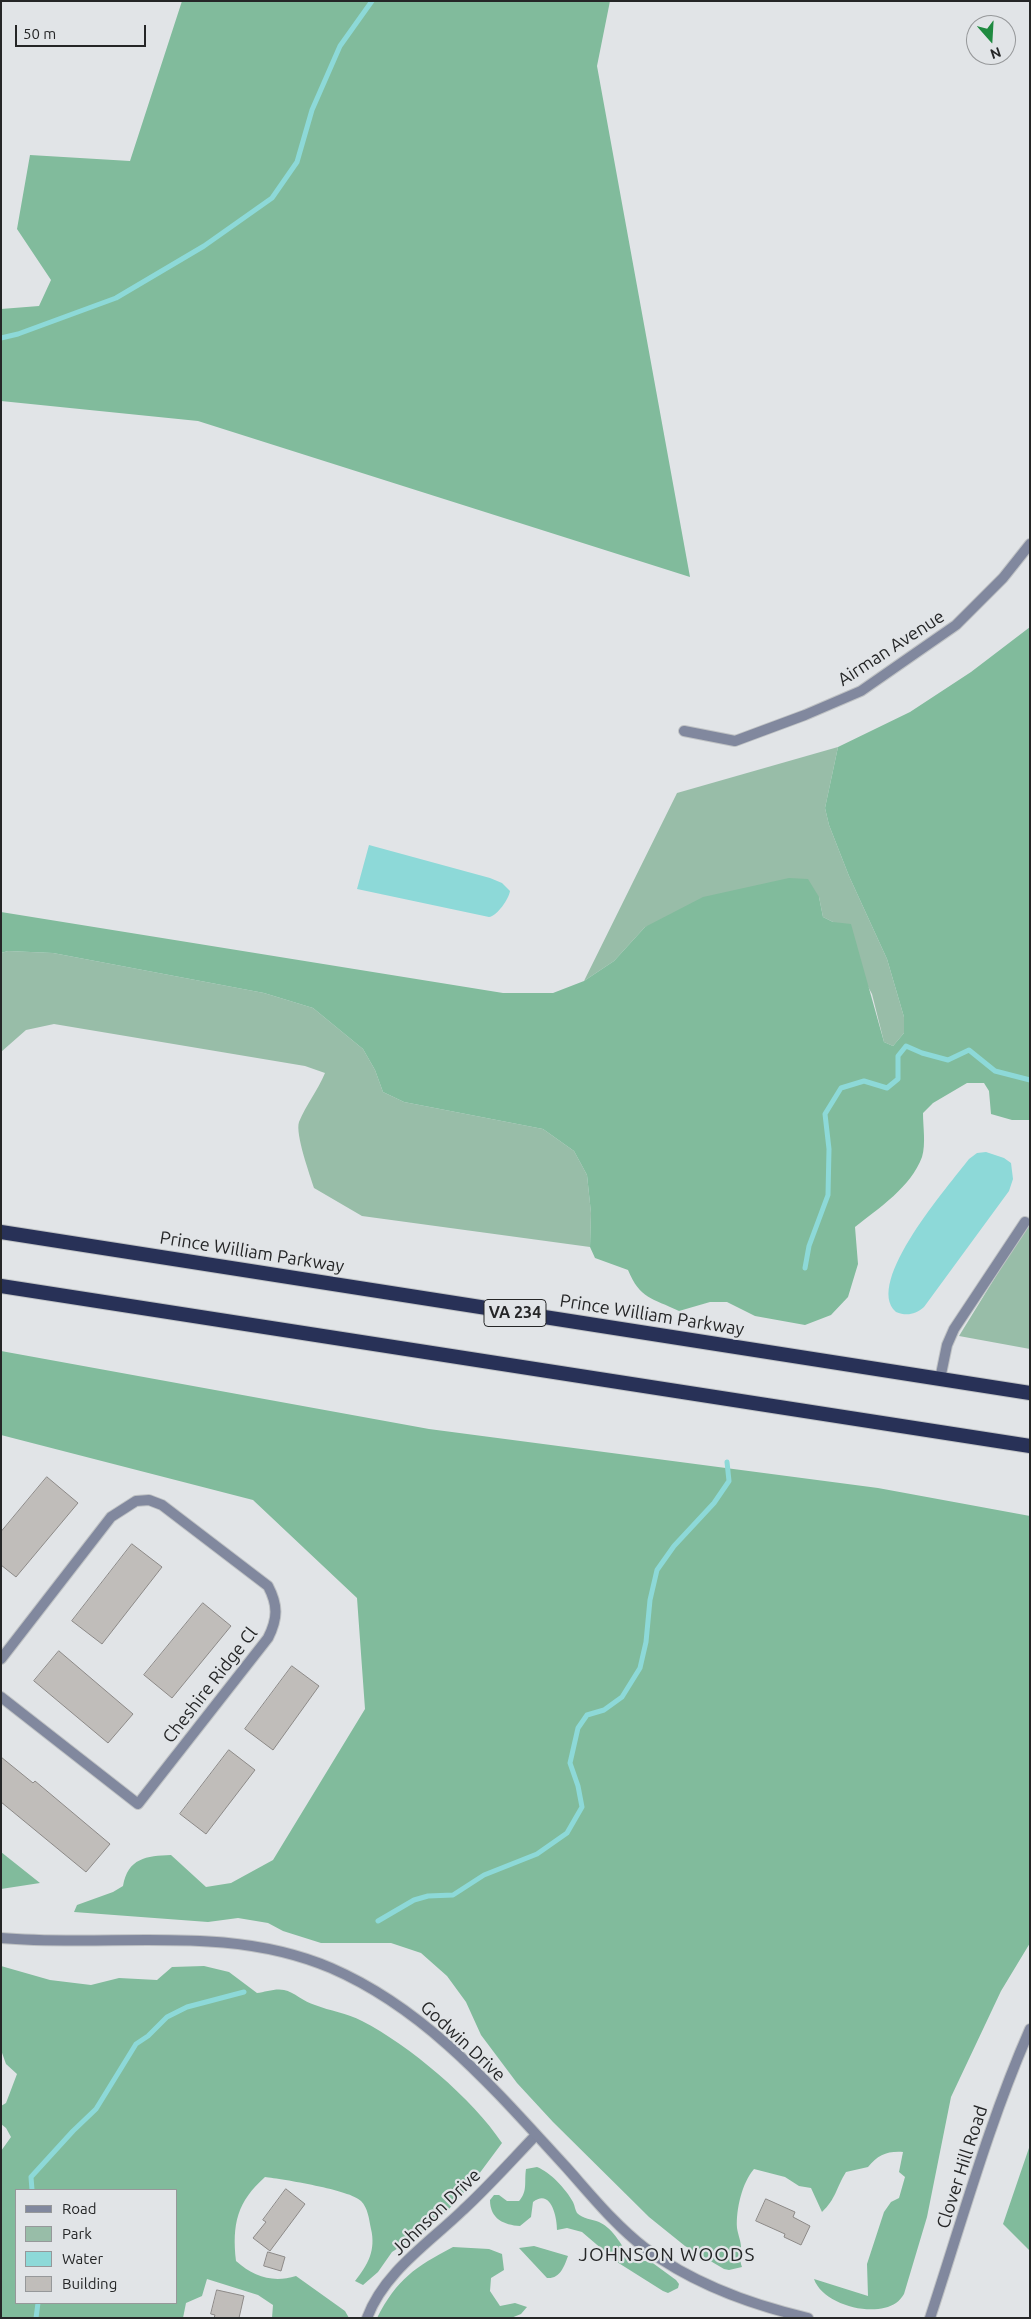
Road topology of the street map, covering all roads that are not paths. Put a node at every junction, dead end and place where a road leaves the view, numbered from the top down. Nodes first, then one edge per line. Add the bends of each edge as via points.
1 (1030, 544) edge
2 (684, 731) dead end
3 (1025, 1222) dead end
4 (1, 1232) edge
5 (1, 1286) edge
6 (940, 1379) junction
7 (1030, 1393) edge
8 (1030, 1446) edge
9 (1, 1659) edge
10 (1, 1696) edge
11 (1, 1938) edge
12 (1030, 2028) edge
13 (536, 2135) junction
14 (366, 2318) edge
15 (808, 2318) edge
16 (930, 2318) edge

1 - 2 street, Airman Avenue via 1003,578 956,625 861,692 735,741
3 - 6 street via 954,1329
4 - 6 highway, Prince William Parkway / VA 234
5 - 8 highway
6 - 7 highway, Prince William Parkway / VA 234
9 - 10 street, Cheshire Ridge Cl via 111,1517 136,1501 149,1500 162,1505 268,1586 277,1611 268,1638 138,1804
11 - 13 street, Godwin Drive via 187,1939 276,1950 315,1962 359,1981 414,2016 462,2058
12 - 16 street, Clover Hill Road via 992,2126
13 - 14 street, Johnson Drive via 390,2278
13 - 15 street, Godwin Drive via 618,2224 645,2248 722,2290

